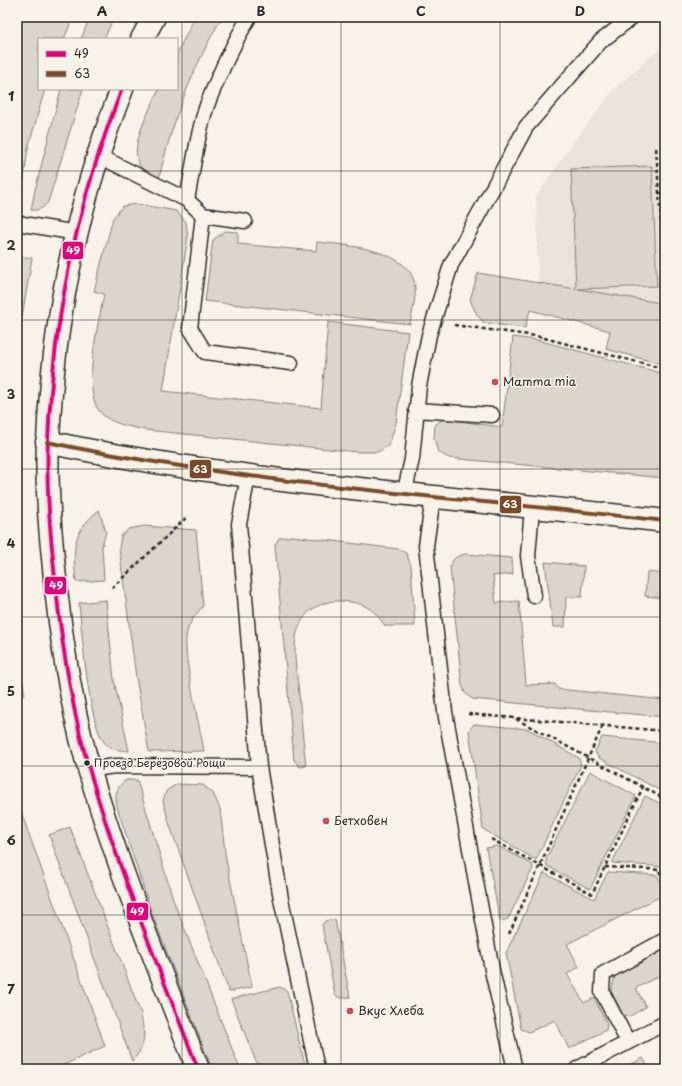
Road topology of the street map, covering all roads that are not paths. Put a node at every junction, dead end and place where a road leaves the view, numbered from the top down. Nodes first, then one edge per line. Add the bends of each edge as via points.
1 (154, 17) edge
2 (249, 17) edge
3 (632, 17) edge
4 (143, 38) edge
5 (122, 90) edge
6 (99, 156) junction
7 (187, 200) junction
8 (203, 215) junction
9 (245, 221) dead end
10 (17, 223) edge
11 (77, 233) junction
12 (291, 363) dead end
13 (416, 410) junction
14 (492, 415) dead end
15 (48, 442) junction
16 (248, 476) junction
17 (404, 495) junction
18 (433, 497) junction
19 (532, 508) junction
20 (665, 521) edge
21 (534, 596) dead end
22 (85, 752) junction
23 (259, 767) junction
24 (665, 940) edge
25 (665, 1023) edge
26 (628, 1042) junction
27 (198, 1069) edge
28 (317, 1069) edge
29 (515, 1069) edge
30 (577, 1069) edge

1 - 4 street
2 - 7 lane via 208,101
3 - 13 lane via 600,42 526,127 451,265 433,322 420,378
5 - 6 street
6 - 7 lane
6 - 11 street
7 - 8 lane
8 - 9 lane
8 - 12 lane via 190,328 206,352
10 - 11 lane
11 - 15 street via 69,265 57,343
13 - 14 lane
13 - 17 lane via 412,459
15 - 16 street via 123,458
15 - 22 street via 48,503 60,628 71,693
16 - 17 street
16 - 23 lane via 239,524
17 - 18 street
18 - 19 street
18 - 29 lane via 426,546 446,712 492,975
19 - 20 street
19 - 21 lane via 528,556
22 - 23 lane via 94,769 224,761
22 - 27 street via 108,829
23 - 28 lane via 282,899
24 - 26 lane via 603,974 602,992
25 - 26 lane
26 - 30 lane

